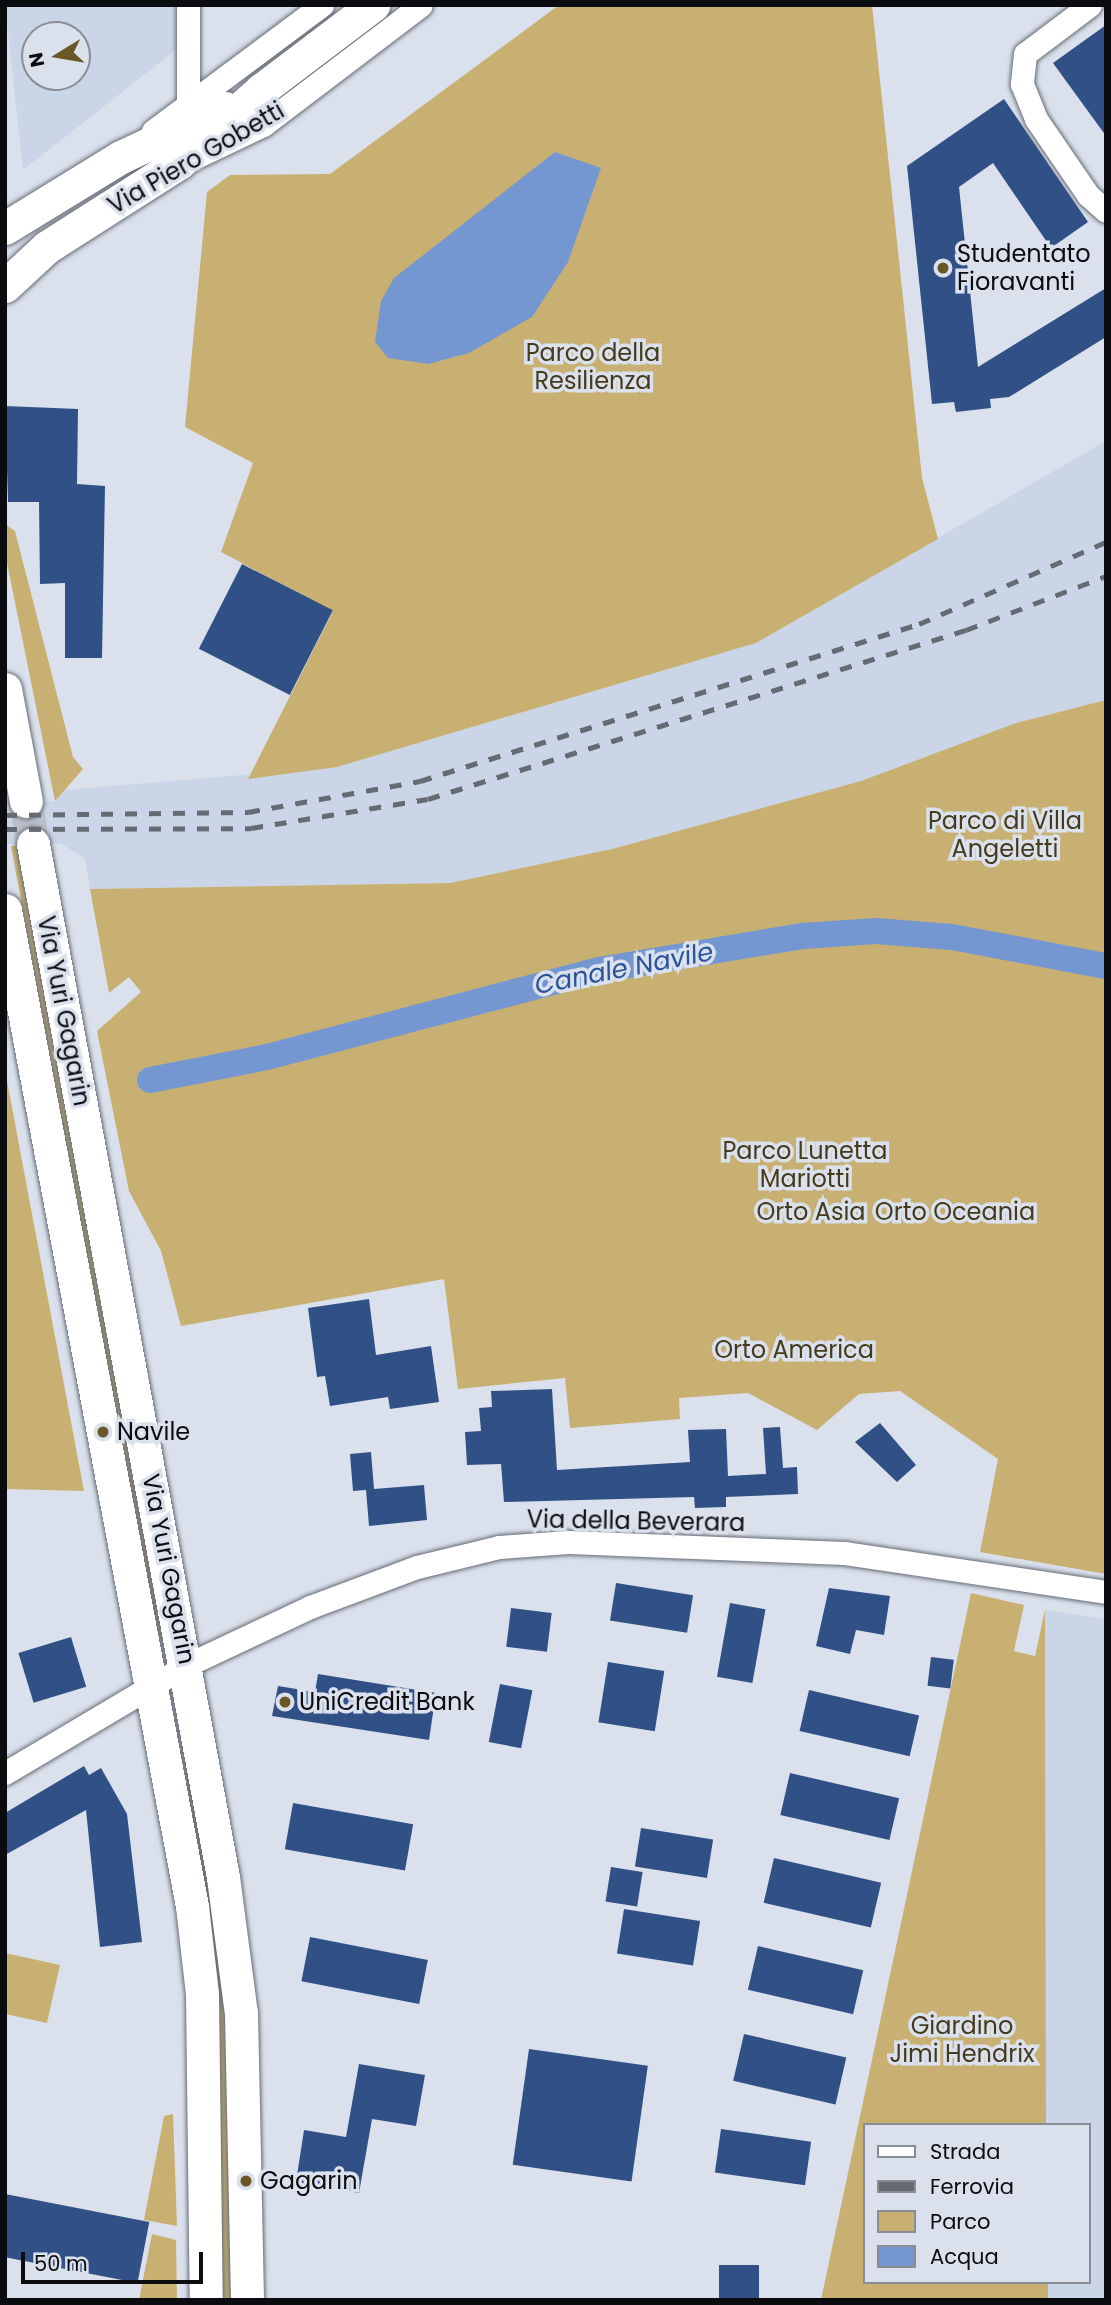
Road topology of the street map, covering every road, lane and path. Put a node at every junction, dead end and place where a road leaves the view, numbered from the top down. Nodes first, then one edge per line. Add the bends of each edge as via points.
1 (188, 5) edge
2 (322, 5) edge
3 (373, 5) edge
4 (421, 5) edge
5 (1090, 5) edge
6 (188, 43) junction
7 (228, 76) junction
8 (261, 90) junction
9 (188, 104) junction
10 (121, 157) junction
11 (179, 163) junction
12 (1106, 211) edge
13 (5, 228) edge
14 (5, 286) edge
15 (5, 689) edge
16 (26, 801) tunnel mouth
17 (33, 844) tunnel mouth
18 (5, 910) edge
19 (1106, 1592) edge
20 (187, 1665) junction
21 (152, 1691) junction
22 (5, 1773) edge
23 (205, 2300) edge
24 (247, 2300) edge

1 - 6 street
2 - 7 street, Via Piero Gobetti
3 - 8 main road
4 - 11 street, Via Piero Gobetti via 251,132
5 - 12 street via 1025,54 1022,84 1036,119 1088,195
6 - 7 street via 196,62
6 - 9 street
7 - 9 street, Via Piero Gobetti
8 - 10 main road
8 - 11 main road
9 - 10 street, Via Piero Gobetti
10 - 13 main road, Via Piero Gobetti
11 - 14 main road, Via Piero Gobetti via 47,247
15 - 16 main road
17 - 20 main road, Via Yuri Gagarin
18 - 21 main road, Via Yuri Gagarin
19 - 20 street, Via della Beverara via 845,1553 535,1544 417,1567 310,1607
20 - 21 street, Via della Beverara
20 - 24 main road, Via Yuri Gagarin via 241,2013
21 - 22 street, Via della Beverara
21 - 23 main road, Via Yuri Gagarin via 202,1994

